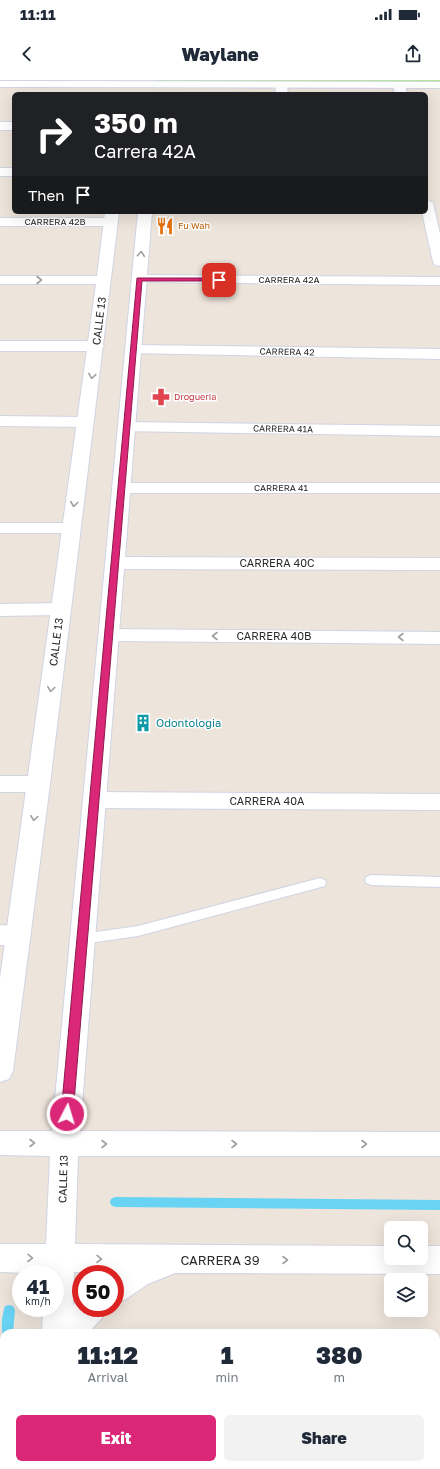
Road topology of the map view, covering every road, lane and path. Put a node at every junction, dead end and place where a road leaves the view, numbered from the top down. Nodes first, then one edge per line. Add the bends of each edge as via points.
1 (0, 84) edge
2 (440, 85) edge
3 (129, 86) edge
4 (156, 86) edge
5 (282, 89) edge
6 (400, 89) edge
7 (0, 126) edge
8 (12, 126) edge
9 (0, 172) edge
10 (12, 172) edge
11 (428, 205) edge
12 (440, 206) edge
13 (428, 213) edge
14 (145, 214) edge
15 (112, 217) edge
16 (0, 222) edge
17 (440, 262) edge
18 (139, 279) junction
19 (0, 280) edge
20 (104, 280) junction
21 (440, 281) edge
22 (0, 346) edge
23 (96, 346) junction
24 (133, 350) junction
25 (440, 354) edge
26 (0, 421) edge
27 (85, 422) junction
28 (126, 427) junction
29 (440, 431) edge
30 (121, 488) junction
31 (440, 488) edge
32 (0, 528) edge
33 (71, 528) junction
34 (115, 563) junction
35 (440, 564) edge
36 (60, 609) junction
37 (0, 610) edge
38 (109, 635) junction
39 (440, 638) edge
40 (0, 784) edge
41 (39, 784) junction
42 (94, 800) junction
43 (440, 802) edge
44 (371, 880) dead end
45 (440, 882) edge
46 (320, 883) dead end
47 (9, 935) edge
48 (82, 939) junction
49 (0, 1072) edge
50 (0, 1143) edge
51 (440, 1144) edge
52 (64, 1155) junction
53 (61, 1245) junction
54 (0, 1258) edge
55 (176, 1260) junction
56 (440, 1260) edge
57 (124, 1283) edge
58 (83, 1317) edge
59 (56, 1329) edge
60 (72, 1329) edge

1 - 3 main road
2 - 6 main road
3 - 4 main road
4 - 5 main road
5 - 6 main road
7 - 8 main road
9 - 10 main road
11 - 12 main road
13 - 17 main road
18 -> 14 main road, CALLE 13
15 - 16 main road, CARRERA 42B
15 - 20 main road, CALLE 13
18 - 21 main road, CARRERA 42A
18 - 24 main road, CALLE 13
19 -> 20 main road
20 - 23 main road, CALLE 13
22 - 23 main road
23 -> 27 main road, CALLE 13
24 - 25 main road, CARRERA 42
24 - 28 main road, CALLE 13
26 - 27 main road
27 -> 33 main road, CALLE 13
28 - 29 main road, CARRERA 41A
28 - 30 main road, CALLE 13
30 - 31 main road, CARRERA 41
30 - 34 main road, CALLE 13
32 - 33 main road
33 - 36 main road, CALLE 13
34 - 35 main road, CARRERA 40C
34 - 38 main road, CALLE 13
36 - 37 main road
36 -> 41 main road, CALLE 13
39 -> 38 main road, CARRERA 40B
38 - 42 main road, CALLE 13
40 - 41 main road
41 -> 47 main road, CALLE 13
42 - 43 main road, CARRERA 40A
42 - 48 main road, CALLE 13
44 - 45 lane
46 - 48 lane via 138,931
47 - 49 main road, CALLE 13
48 - 52 main road, CALLE 13
50 -> 52 main road
52 -> 51 main road
52 - 53 main road, CALLE 13
54 -> 53 main road, CARRERA 39
53 -> 55 main road, CARRERA 39
53 - 59 main road, CALLE 13
55 -> 56 main road, CARRERA 39
55 - 57 main road via 138,1274
58 - 60 main road

